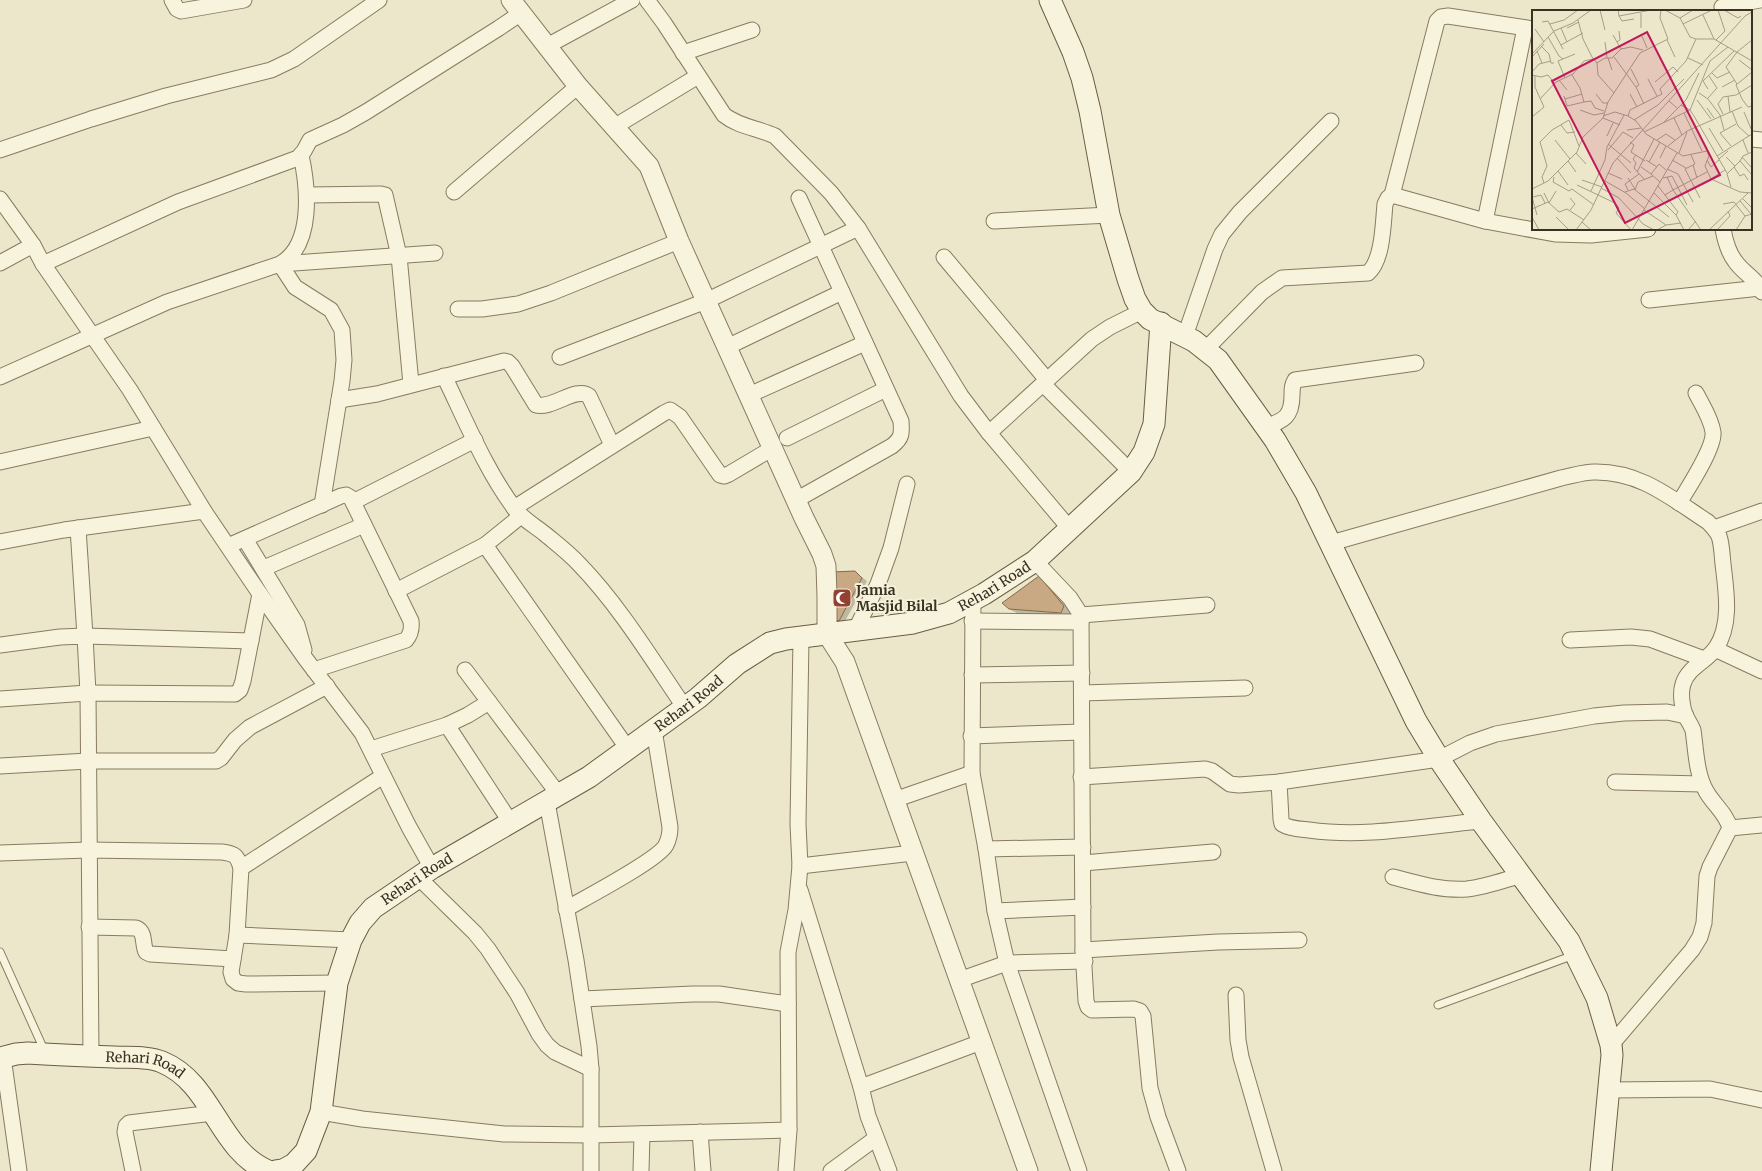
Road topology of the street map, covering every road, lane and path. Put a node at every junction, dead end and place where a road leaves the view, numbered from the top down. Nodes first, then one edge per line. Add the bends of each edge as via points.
1 (172, 0) edge
2 (244, 0) edge
3 (379, 0) edge
4 (632, 0) edge
5 (647, 0) edge
6 (1050, 0) edge
7 (1760, 0) edge
8 (516, 6) edge
9 (1722, 6) edge
10 (1529, 29) edge
11 (752, 30) dead end
12 (547, 46) junction
13 (684, 53) junction
14 (698, 76) junction
15 (578, 86) junction
16 (1332, 121) dead end
17 (614, 127) junction
18 (1752, 139) edge
19 (1762, 140) edge
20 (0, 150) edge
21 (301, 155) junction
22 (454, 192) dead end
23 (308, 195) junction
24 (1392, 195) junction
25 (799, 198) dead end
26 (0, 199) edge
27 (1109, 215) junction
28 (994, 221) dead end
29 (1485, 221) junction
30 (858, 228) junction
31 (1636, 230) edge
32 (1723, 230) edge
33 (679, 241) junction
34 (33, 245) junction
35 (821, 247) junction
36 (435, 253) dead end
37 (399, 256) junction
38 (944, 257) dead end
39 (0, 263) edge
40 (43, 264) junction
41 (280, 264) junction
42 (1761, 290) edge
43 (842, 292) junction
44 (1649, 300) dead end
45 (706, 301) junction
46 (458, 309) dead end
47 (1142, 311) junction
48 (1161, 323) junction
49 (93, 336) junction
50 (1185, 336) junction
51 (865, 343) junction
52 (727, 347) junction
53 (1206, 350) junction
54 (560, 357) dead end
55 (1416, 363) dead end
56 (444, 376) junction
57 (0, 377) edge
58 (1045, 382) junction
59 (412, 384) junction
60 (886, 389) junction
61 (1696, 393) dead end
62 (749, 395) junction
63 (340, 400) junction
64 (1266, 427) junction
65 (153, 428) junction
66 (988, 433) junction
67 (475, 440) junction
68 (780, 443) junction
69 (612, 445) junction
70 (0, 462) edge
71 (1131, 472) junction
72 (906, 484) dead end
73 (796, 500) junction
74 (353, 502) junction
75 (1679, 503) junction
76 (322, 505) junction
77 (204, 511) junction
78 (1762, 511) edge
79 (518, 512) junction
80 (364, 525) junction
81 (78, 528) junction
82 (1714, 528) junction
83 (1070, 529) junction
84 (245, 539) junction
85 (0, 542) edge
86 (1331, 543) junction
87 (485, 545) junction
88 (228, 546) junction
89 (1035, 561) junction
90 (264, 568) junction
91 (396, 591) junction
92 (260, 594) junction
93 (973, 600) junction
94 (1207, 605) dead end
95 (1081, 618) junction
96 (972, 621) junction
97 (855, 631) junction
98 (827, 634) junction
99 (85, 636) junction
100 (801, 638) junction
101 (251, 640) junction
102 (1570, 640) dead end
103 (0, 645) edge
104 (1715, 648) junction
105 (1704, 659) junction
106 (310, 664) junction
107 (465, 670) dead end
108 (1762, 671) edge
109 (1082, 673) junction
110 (972, 675) junction
111 (327, 686) junction
112 (1245, 688) dead end
113 (88, 693) junction
114 (1082, 693) junction
115 (0, 699) edge
116 (489, 702) junction
117 (685, 708) junction
118 (1686, 716) junction
119 (446, 725) junction
120 (654, 730) junction
121 (1080, 732) junction
122 (971, 736) junction
123 (371, 749) junction
124 (628, 749) junction
125 (1439, 759) junction
126 (88, 761) junction
127 (0, 766) edge
128 (972, 773) junction
129 (383, 776) junction
130 (1081, 777) junction
131 (1280, 782) junction
132 (1615, 782) dead end
133 (1702, 784) junction
134 (553, 798) junction
135 (894, 800) junction
136 (1481, 821) junction
137 (511, 823) junction
138 (1762, 825) edge
139 (1730, 828) junction
140 (1083, 847) junction
141 (986, 849) junction
142 (88, 850) junction
143 (1213, 852) dead end
144 (0, 853) edge
145 (913, 853) junction
146 (1083, 863) junction
147 (800, 866) junction
148 (241, 868) junction
149 (425, 872) junction
150 (1522, 875) junction
151 (1393, 877) dead end
152 (799, 885) junction
153 (1083, 907) junction
154 (566, 908) junction
155 (995, 911) junction
156 (89, 927) junction
157 (237, 935) junction
158 (351, 940) junction
159 (1299, 940) dead end
160 (0, 952) edge
161 (1576, 954) junction
162 (1084, 955) junction
163 (234, 959) junction
164 (1007, 963) junction
165 (959, 980) junction
166 (337, 983) junction
167 (1236, 995) dead end
168 (582, 999) junction
169 (788, 1004) junction
170 (1438, 1005) dead end
171 (981, 1042) junction
172 (1610, 1045) junction
173 (46, 1054) junction
174 (91, 1056) junction
175 (1, 1058) edge
176 (591, 1069) junction
177 (861, 1087) junction
178 (1610, 1090) junction
179 (1762, 1100) edge
180 (321, 1112) junction
181 (213, 1113) junction
182 (790, 1130) junction
183 (700, 1132) junction
184 (642, 1134) junction
185 (591, 1135) junction
186 (876, 1138) junction
187 (1076, 1170) edge
188 (19, 1171) edge
189 (133, 1171) edge
190 (268, 1171) edge
191 (276, 1171) edge
192 (591, 1171) edge
193 (641, 1171) edge
194 (703, 1171) edge
195 (786, 1171) edge
196 (831, 1171) edge
197 (889, 1171) edge
198 (1028, 1171) edge
199 (1178, 1171) edge
200 (1274, 1171) edge
201 (1601, 1171) edge

1 - 2 street via 180,11
3 - 20 street via 277,68 166,96
4 - 12 street
5 - 13 street
6 - 27 main road via 1074,52 1082,78
7 - 9 street
8 - 12 street
8 - 21 street via 372,109 310,140
10 - 24 street via 1448,16 1437,21
10 - 29 street
11 - 13 street
12 - 15 street
13 - 14 street
14 - 17 street
14 - 30 street via 724,115 731,121 775,136 831,193
15 - 17 street
15 - 22 street
16 - 50 street via 1240,212 1222,234
17 - 33 street via 652,173
18 - 19 street
21 - 23 street
21 - 40 street via 178,202
23 - 37 street via 385,196
23 - 41 street via 301,237 289,259
24 - 29 street
24 - 53 street via 1385,204 1379,255 1368,274 1282,278 1262,292
25 - 35 street
26 - 34 street
27 - 28 street
27 - 47 main road via 1128,279
29 - 31 street via 1542,232 1574,235
30 - 35 street
30 - 66 street via 949,377
32 - 42 street via 1728,249 1735,261
33 - 45 street
33 - 46 street via 518,304
34 - 39 street
34 - 40 street
35 - 43 street
35 - 45 street
36 - 37 street
37 - 41 street
37 - 59 street
38 - 58 street
40 - 49 street
41 - 49 street via 167,302
41 - 63 street via 295,287 331,310 342,330 344,360
42 - 44 street
43 - 51 street
43 - 52 street
45 - 52 street
45 - 54 street
47 - 48 main road via 1150,319
47 - 58 street via 1110,327 1092,340
48 - 50 main road
48 - 71 main road, Rehari Road via 1154,424 1147,446
49 - 57 street
49 - 65 street
50 - 53 main road
51 - 60 street
51 - 62 street
52 - 62 street
53 - 64 main road via 1230,375
55 - 64 street via 1296,380 1292,388 1289,413 1281,421
56 - 59 street
56 - 67 street
56 - 69 street via 504,361 512,366 536,405 546,406 578,393 585,393 589,396
58 - 66 street
58 - 71 street
59 - 63 street via 377,394
60 - 68 street
60 - 73 street via 901,421 900,440
61 - 75 street via 1714,433 1707,454
62 - 68 street
63 - 76 street
64 - 86 main road via 1306,493
65 - 70 street
65 - 77 street
66 - 83 street
67 - 74 street
67 - 79 street
68 - 69 street via 728,474 720,475 680,417 670,410
68 - 73 street
69 - 79 street
71 - 83 main road, Rehari Road
72 - 97 street via 891,548 878,584
73 - 98 street via 826,566
74 - 76 street via 346,496
74 - 80 street
75 - 82 street
75 - 86 street via 1649,484 1629,476 1614,472 1592,472 1561,478
76 - 84 street
77 - 81 street
77 - 88 street
78 - 82 street
79 - 87 street
79 - 117 street via 565,550 595,581
80 - 90 street
80 - 91 street
81 - 85 street
81 - 99 street
82 - 104 street via 1721,545 1726,606 1725,624
83 - 89 main road, Rehari Road
84 - 88 street
84 - 90 street
86 - 125 main road via 1416,721
87 - 91 street
87 - 124 street
88 - 92 street
89 - 93 main road, Rehari Road
89 - 95 street via 1070,598
90 - 106 street via 297,625
91 - 106 street via 411,621 410,635 406,640
92 - 101 street
92 - 106 street
93 - 96 street
93 - 97 main road, Rehari Road via 949,613 913,623
94 - 95 street
95 - 96 street
95 - 109 street
96 - 110 street
97 - 98 main road, Rehari Road
98 - 100 main road, Rehari Road
98 - 135 street via 845,662
99 - 101 street
99 - 103 street
99 - 113 street
100 - 117 main road, Rehari Road via 770,643 737,664
100 - 147 street via 798,824
101 - 113 street via 243,681 240,690 235,694 227,696
102 - 105 street via 1631,637 1650,639
104 - 105 street
104 - 108 street
105 - 118 street via 1687,675 1683,683 1681,695
106 - 111 street
107 - 116 street
109 - 110 street
109 - 114 street
110 - 122 street
111 - 123 street
111 - 126 street via 250,727 235,740 222,758 216,761
112 - 114 street
113 - 115 street
113 - 126 street
114 - 121 street
116 - 119 street
116 - 134 street
117 - 120 main road, Rehari Road
118 - 125 street via 1667,712 1624,713 1509,730 1470,743
118 - 133 street via 1693,730
119 - 123 street
119 - 137 street
120 - 124 main road, Rehari Road
120 - 154 street via 670,827 666,845 646,861
121 - 122 street
121 - 130 street
122 - 128 street
123 - 129 street
124 - 134 main road, Rehari Road via 589,777
125 - 131 street
125 - 136 main road
126 - 127 street
126 - 142 street
128 - 135 street
128 - 141 street
129 - 148 street
129 - 149 street via 409,827
130 - 131 street via 1200,769 1212,771 1230,784
130 - 140 street
131 - 136 street via 1282,824 1291,828 1327,833 1359,833
132 - 133 street
133 - 139 street via 1728,821
134 - 137 main road, Rehari Road
134 - 154 street
135 - 145 street
136 - 150 main road
137 - 149 main road, Rehari Road
138 - 139 street
139 - 172 street via 1707,876 1704,923 1696,944
140 - 141 street
140 - 146 street
141 - 155 street
142 - 144 street
142 - 148 street via 222,852 238,858
142 - 156 street
143 - 146 street
145 - 147 street
145 - 165 street
146 - 153 street
147 - 152 street
148 - 157 street
149 - 158 main road, Rehari Road via 373,908 360,923
149 - 176 street via 488,949 547,1045 555,1052
150 - 151 street via 1465,889 1432,886
150 - 161 main road
152 - 169 street via 788,952
152 - 177 street
153 - 155 street
153 - 162 street
154 - 168 street
155 - 164 street
156 - 163 street via 136,928 142,933 144,948 150,954
156 - 174 street
157 - 158 street
157 - 163 street
158 - 166 main road, Rehari Road
159 - 162 street via 1218,942
160 - 173 lane
161 - 170 lane
161 - 172 main road via 1596,998
162 - 164 street
162 - 199 street via 1088,1007 1096,1011 1134,1009 1140,1011 1143,1016 1150,1088
163 - 166 street via 231,972 233,979 238,983
164 - 165 street
164 - 187 street
165 - 171 street
166 - 180 main road, Rehari Road
167 - 200 street via 1241,1057
168 - 169 street via 719,994
168 - 176 street
169 - 182 street
171 - 177 street
171 - 198 street
172 - 178 main road
173 - 174 main road, Rehari Road
173 - 175 main road, Rehari Road via 16,1054
174 - 181 main road, Rehari Road via 161,1061 193,1083
175 - 188 street
176 - 185 street
177 - 186 street
178 - 179 street via 1710,1089
178 - 201 main road
180 - 185 street via 362,1119 504,1134
180 - 191 main road, Rehari Road via 306,1151 294,1164
181 - 189 street via 129,1123 125,1132
181 - 190 main road, Rehari Road via 246,1157
182 - 183 street
182 - 195 street
183 - 184 street
183 - 194 street
184 - 185 street
184 - 193 street
185 - 192 street
186 - 196 street
186 - 197 street

